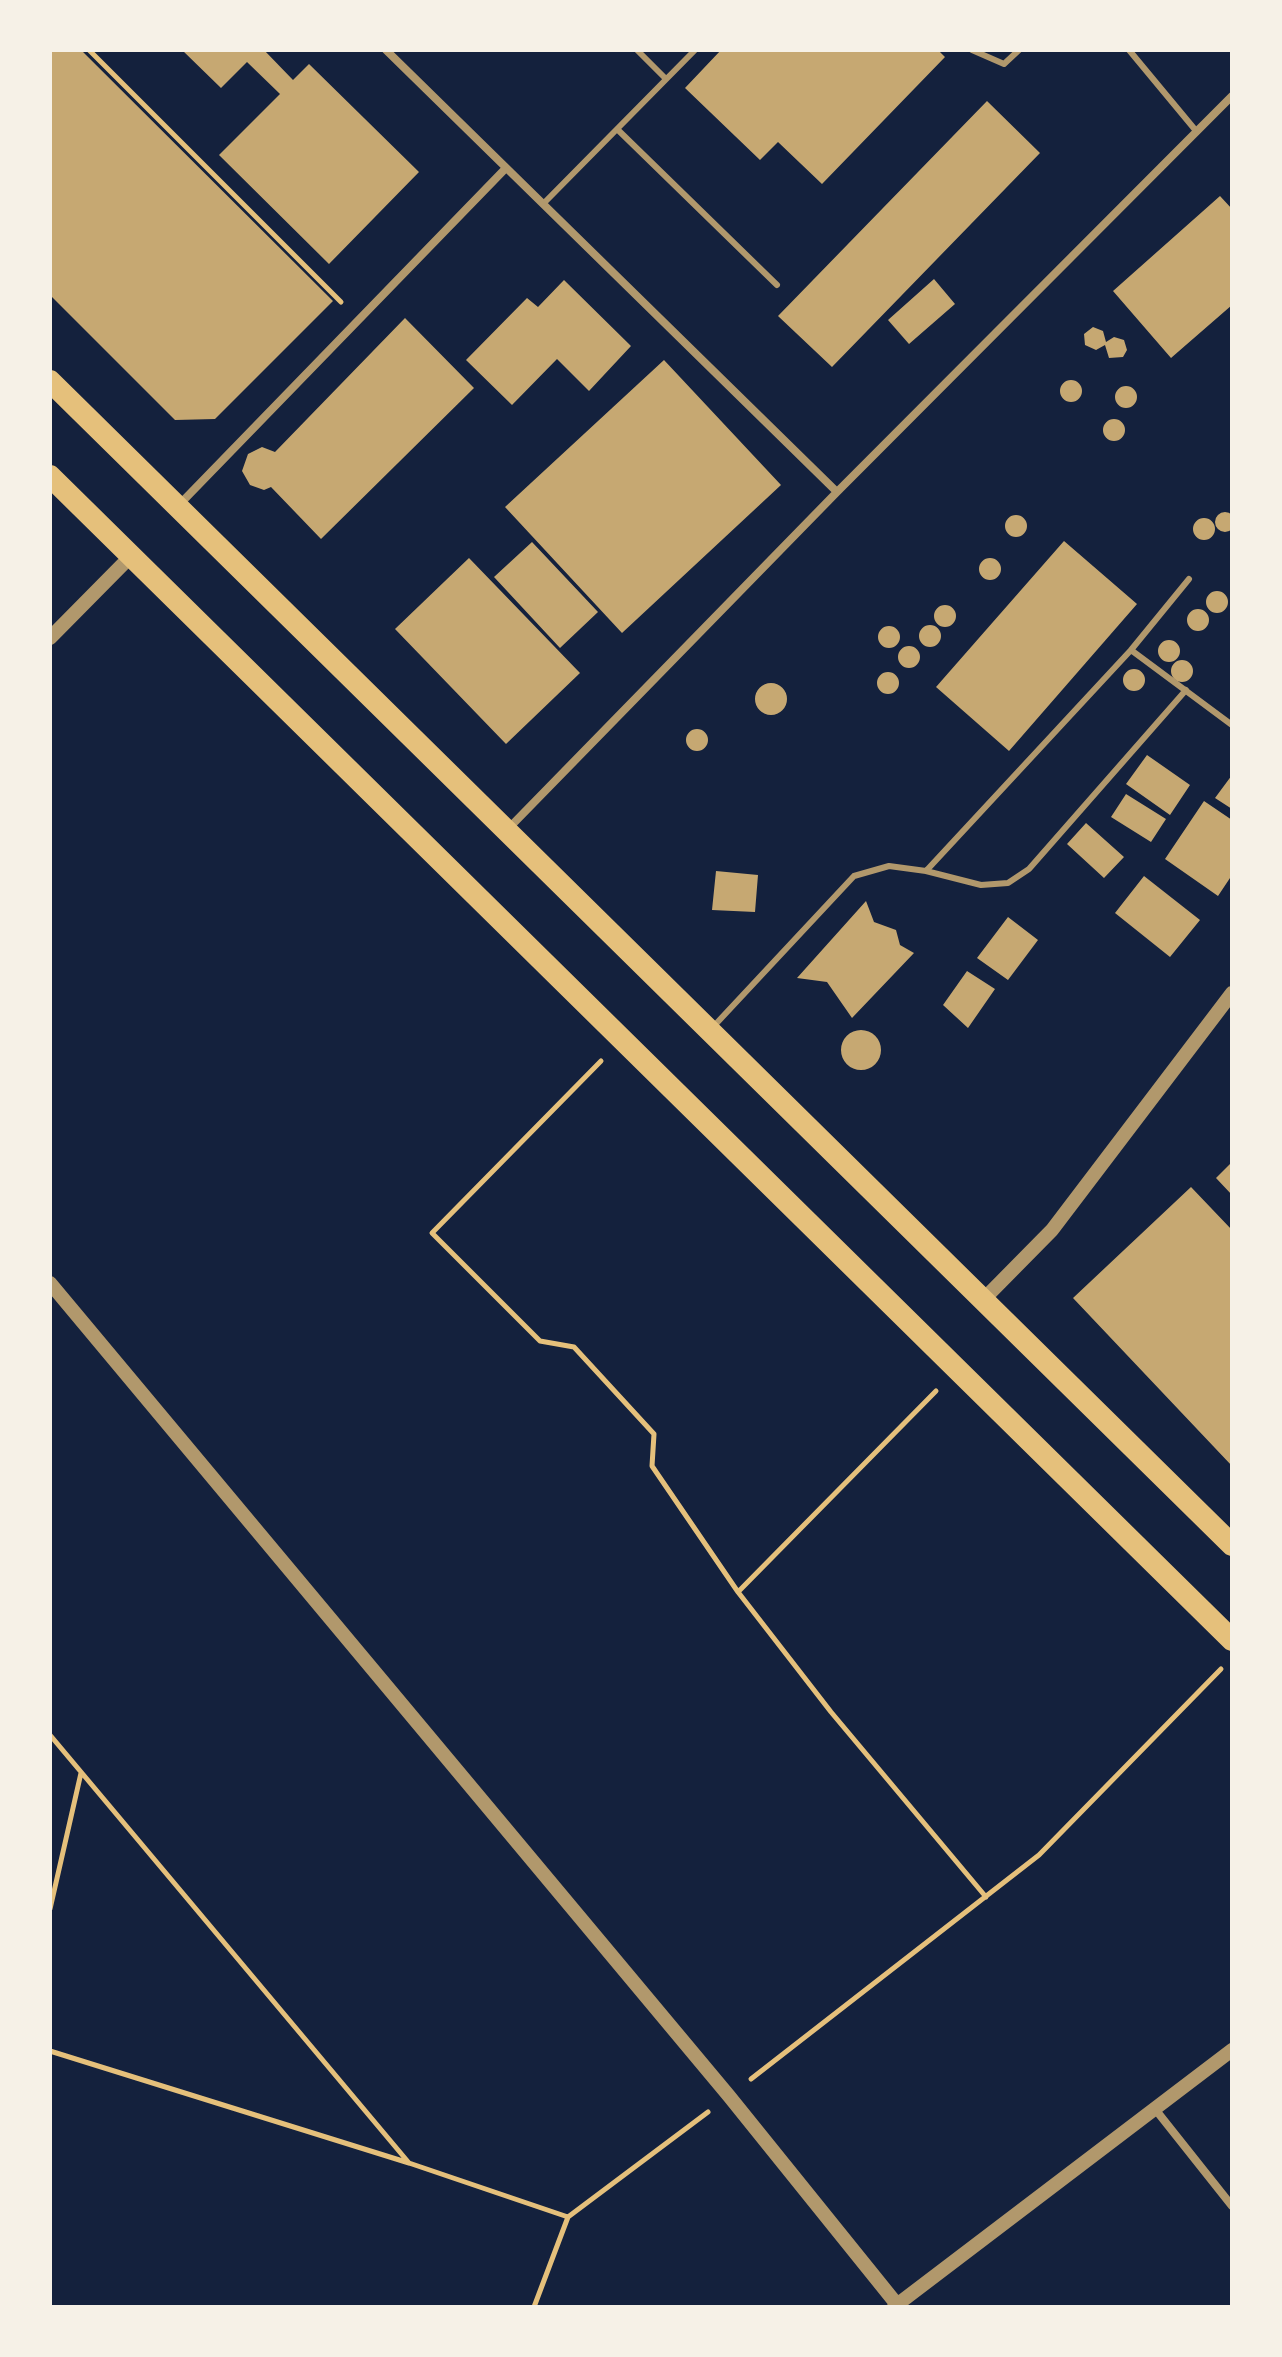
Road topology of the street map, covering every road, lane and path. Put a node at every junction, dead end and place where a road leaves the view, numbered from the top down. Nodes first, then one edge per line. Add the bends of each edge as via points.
1 (89, 50) edge
2 (386, 50) edge
3 (637, 50) edge
4 (695, 50) edge
5 (972, 50) edge
6 (1019, 50) edge
7 (1129, 50) edge
8 (666, 79) junction
9 (1232, 96) edge
10 (617, 129) junction
11 (1197, 132) junction
12 (506, 168) junction
13 (545, 202) junction
14 (777, 285) dead end
15 (359, 320) junction
16 (50, 381) edge
17 (50, 476) edge
18 (837, 492) junction
19 (177, 507) junction
20 (131, 556) junction
21 (1189, 579) dead end
22 (50, 638) edge
23 (1131, 650) junction
24 (1186, 690) junction
25 (1232, 725) edge
26 (506, 831) junction
27 (926, 871) junction
28 (1232, 993) edge
29 (709, 1030) junction
30 (622, 1039) junction
31 (50, 1283) edge
32 (983, 1300) junction
33 (957, 1369) junction
34 (1232, 1545) edge
35 (738, 1592) junction
36 (1232, 1640) edge
37 (1232, 1658) edge
38 (50, 1735) edge
39 (81, 1772) junction
40 (986, 1897) junction
41 (50, 1909) edge
42 (1232, 2050) edge
43 (50, 2051) edge
44 (729, 2096) junction
45 (1155, 2109) junction
46 (409, 2163) junction
47 (1232, 2206) edge
48 (568, 2217) junction
49 (897, 2306) edge
50 (534, 2307) edge

1 - 15 path
2 - 12 street
3 - 8 lane
4 - 8 lane
5 - 6 lane via 1004,64
7 - 11 lane
8 - 10 lane
9 - 11 street
10 - 13 lane
10 - 14 lane
11 - 18 street
12 - 13 street
12 - 15 street
13 - 18 street
15 - 19 street
16 - 19 highway
17 - 20 highway
18 - 26 street
19 - 26 highway
20 - 22 street
20 - 30 highway
21 - 23 lane
23 - 24 lane
23 - 27 lane
24 - 25 lane
24 - 27 lane via 1029,869 1008,883 981,885
26 - 29 highway
27 - 29 lane via 889,866 854,876
28 - 32 street via 1052,1230
29 - 32 highway
30 - 33 highway
30 - 35 path via 432,1233 540,1341 574,1347 654,1434 652,1466
31 - 44 street
32 - 34 highway
33 - 35 path
33 - 36 highway
35 - 40 path
37 - 40 path via 1039,1855
38 - 39 path
39 - 41 path
39 - 46 path
40 - 44 path
42 - 45 street
43 - 46 path
44 - 48 path
44 - 49 street
45 - 47 street
45 - 49 street
46 - 48 path
48 - 50 path

